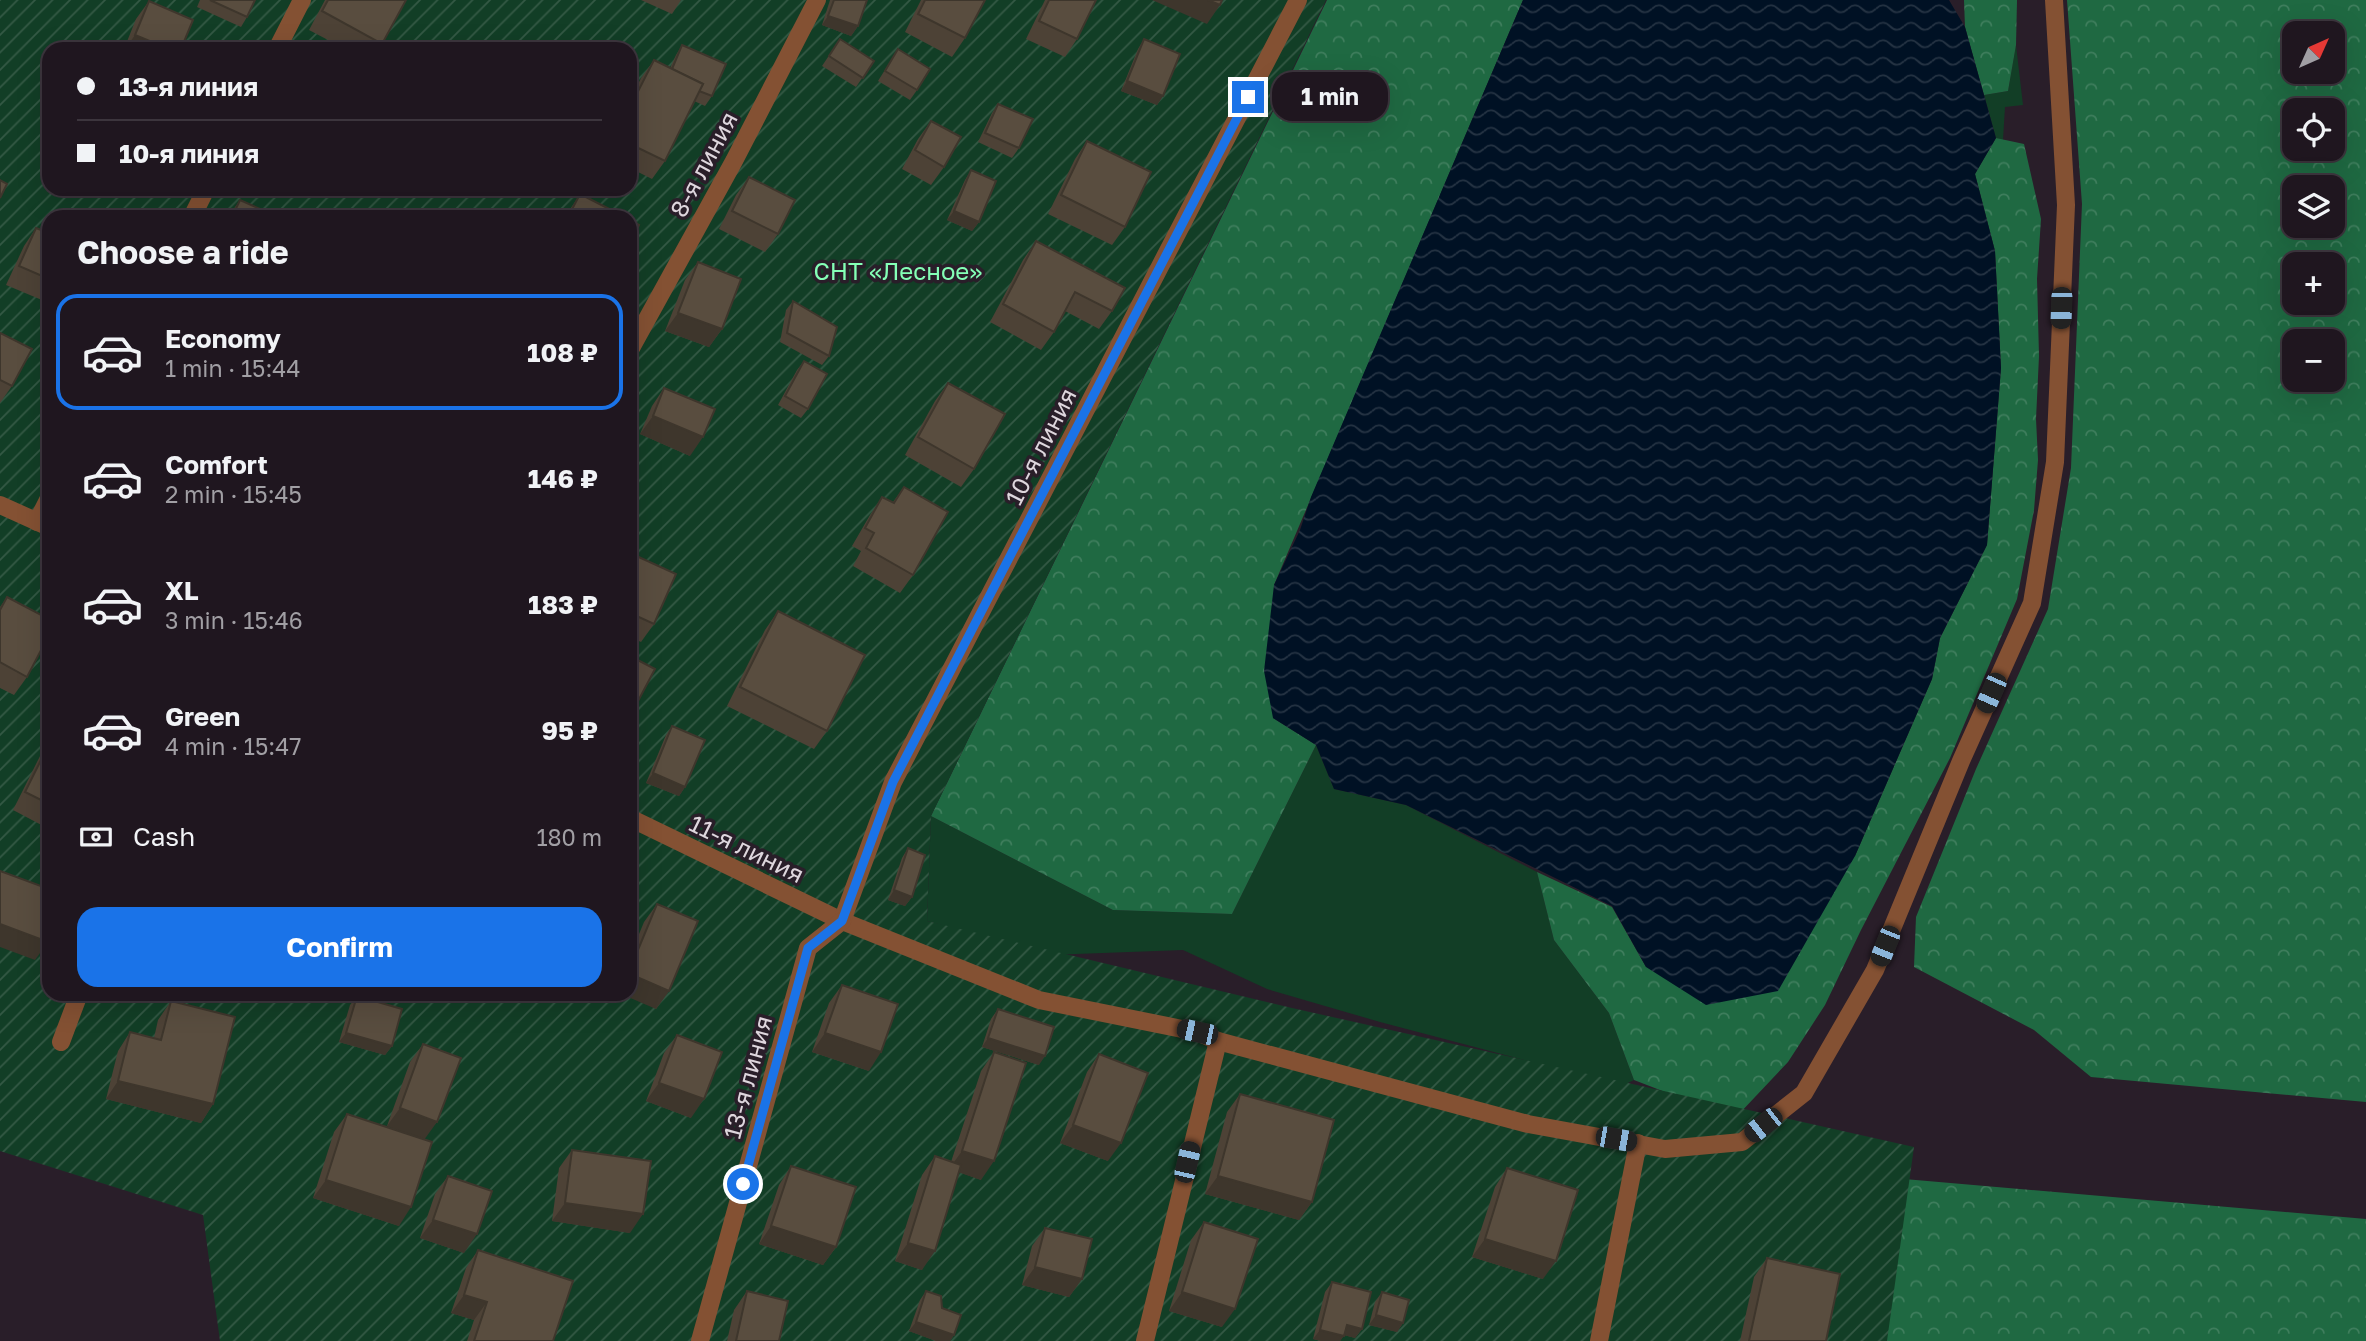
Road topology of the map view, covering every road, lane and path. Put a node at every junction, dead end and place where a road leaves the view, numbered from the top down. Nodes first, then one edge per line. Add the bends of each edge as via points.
1 (302, 0) edge
2 (817, 0) edge
3 (1298, 0) edge
4 (2054, 0) edge
5 (281, 42) edge
6 (637, 337) edge
7 (0, 505) edge
8 (42, 524) edge
9 (637, 821) edge
10 (842, 921) junction
11 (76, 1001) edge
12 (1218, 1041) junction
13 (61, 1042) dead end
14 (1638, 1143) junction
15 (700, 1341) edge
16 (1145, 1341) edge
17 (1599, 1341) edge

1 - 5 street
2 - 6 street, 8-я линия
3 - 10 street, 10-я линия via 893,782
4 - 14 street, 11-я линия via 2066,205 2055,462 2032,603 1875,970 1804,1093 1742,1142 1665,1149
7 - 8 street
9 - 10 street, 11-я линия
10 - 12 street, 11-я линия via 1039,999 1197,1032
10 - 15 street, 13-я линия via 808,948
11 - 13 street
12 - 14 street, 11-я линия via 1528,1124
12 - 16 street
14 - 17 street

